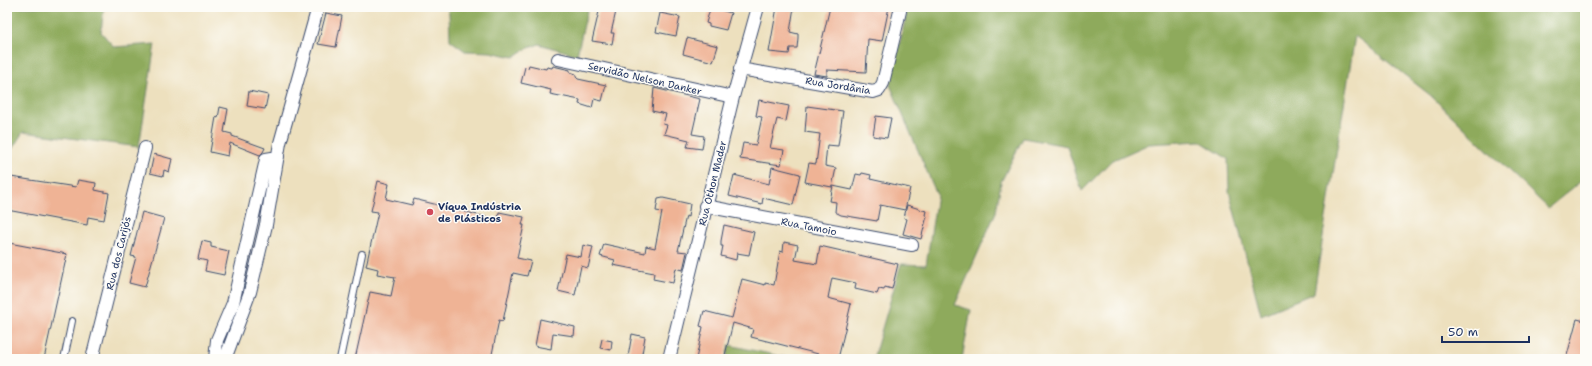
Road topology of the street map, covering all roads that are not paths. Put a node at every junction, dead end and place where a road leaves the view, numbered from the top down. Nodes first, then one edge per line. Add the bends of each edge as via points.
1 (318, 7) edge
2 (758, 7) edge
3 (900, 11) dead end
4 (558, 59) dead end
5 (740, 68) junction
6 (733, 97) junction
7 (145, 148) dead end
8 (278, 157) junction
9 (705, 206) junction
10 (912, 245) dead end
11 (362, 254) dead end
12 (72, 322) dead end
13 (64, 359) edge
14 (92, 359) edge
15 (215, 359) edge
16 (225, 359) edge
17 (340, 359) edge
18 (669, 359) edge

1 - 8 street
2 - 5 street, Rua Othon Mader
3 - 5 street, Rua Jordânia via 883,83 879,90 873,92
4 - 6 street, Servidão Nelson Danker
5 - 6 street, Rua Othon Mader
6 - 9 street, Rua Othon Mader
7 - 14 street, Rua dos Carijós
8 - 15 street via 266,159 264,164 232,303 217,340
8 - 16 street via 266,225 250,292
9 - 10 street, Rua Tamoio
9 - 18 street, Rua Othon Mader
11 - 17 lane
12 - 13 lane

